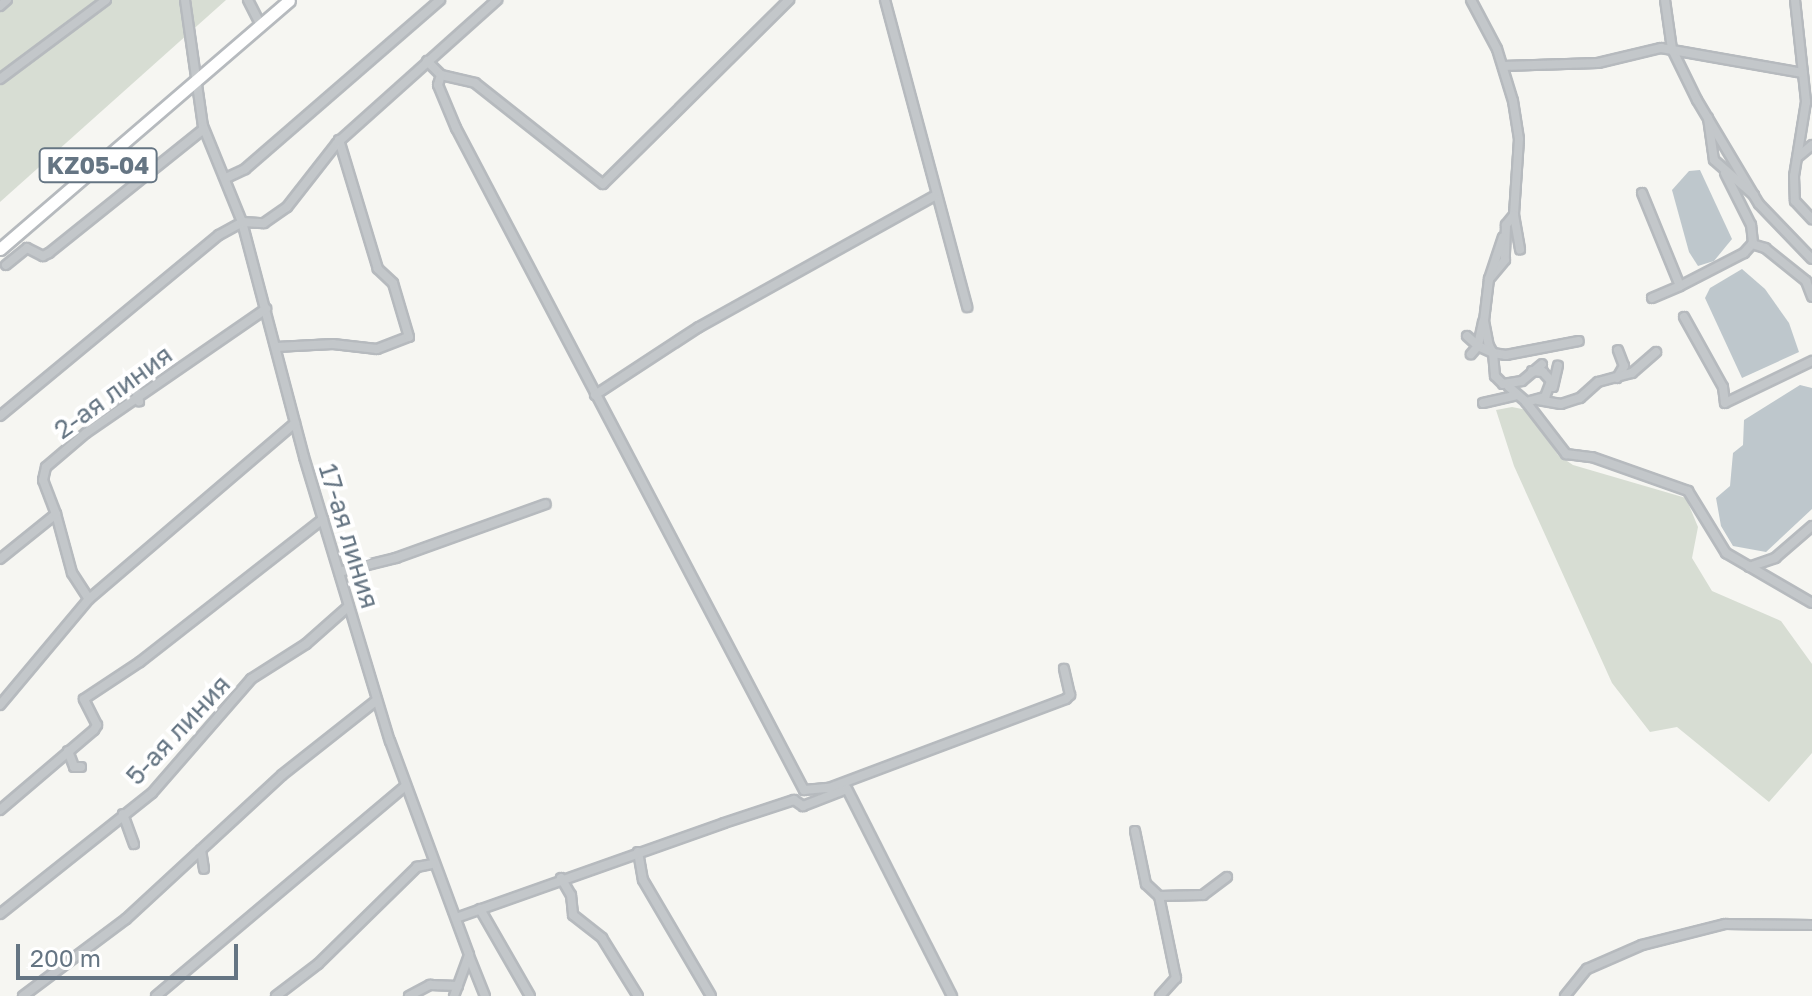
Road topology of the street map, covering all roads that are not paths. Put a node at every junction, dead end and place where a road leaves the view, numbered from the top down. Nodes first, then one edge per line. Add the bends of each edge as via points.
1 (7, 0) edge
2 (106, 0) edge
3 (185, 0) edge
4 (248, 0) edge
5 (289, 0) edge
6 (440, 0) edge
7 (497, 0) edge
8 (789, 0) edge
9 (885, 0) edge
10 (1471, 0) edge
11 (1665, 0) edge
12 (1795, 0) edge
13 (0, 6) edge
14 (261, 25) junction
15 (1672, 49) junction
16 (427, 61) junction
17 (1503, 66) junction
18 (441, 75) junction
19 (1808, 75) edge
20 (0, 79) edge
21 (195, 81) junction
22 (1809, 95) edge
23 (1708, 118) junction
24 (204, 129) junction
25 (339, 140) junction
26 (1812, 145) edge
27 (1799, 156) junction
28 (1725, 173) junction
29 (226, 178) junction
30 (1642, 193) dead end
31 (1754, 195) junction
32 (934, 196) junction
33 (1514, 215) junction
34 (1812, 219) edge
35 (242, 222) junction
36 (1752, 244) junction
37 (0, 247) edge
38 (1520, 249) dead end
39 (1812, 259) edge
40 (6, 265) dead end
41 (1680, 286) junction
42 (1812, 297) edge
43 (1652, 298) dead end
44 (967, 307) dead end
45 (266, 309) junction
46 (1684, 317) dead end
47 (1484, 321) junction
48 (1467, 336) dead end
49 (1579, 341) dead end
50 (276, 347) junction
51 (1474, 350) junction
52 (1618, 350) dead end
53 (1656, 352) dead end
54 (1493, 353) junction
55 (1812, 361) edge
56 (1542, 364) dead end
57 (1558, 366) dead end
58 (1532, 371) junction
59 (1626, 372) junction
60 (1495, 376) junction
61 (134, 381) dead end
62 (1509, 387) junction
63 (1553, 387) junction
64 (595, 395) junction
65 (1511, 397) junction
66 (1538, 400) junction
67 (139, 401) junction
68 (1526, 402) junction
69 (1483, 403) dead end
70 (1555, 403) junction
71 (0, 416) edge
72 (295, 423) junction
73 (546, 504) dead end
74 (56, 514) junction
75 (323, 519) junction
76 (1812, 526) edge
77 (0, 559) edge
78 (1749, 567) junction
79 (339, 572) junction
80 (89, 599) junction
81 (1812, 603) edge
82 (349, 606) junction
83 (1064, 669) dead end
84 (377, 700) junction
85 (0, 705) edge
86 (68, 751) junction
87 (81, 767) dead end
88 (405, 786) junction
89 (0, 810) edge
90 (123, 814) junction
91 (1135, 831) dead end
92 (134, 844) dead end
93 (201, 850) junction
94 (638, 852) junction
95 (433, 864) junction
96 (204, 869) dead end
97 (1227, 877) dead end
98 (561, 878) junction
99 (1159, 896) junction
100 (480, 909) junction
101 (0, 914) edge
102 (456, 918) junction
103 (1812, 925) edge
104 (469, 955) junction
105 (458, 986) junction
106 (23, 996) edge
107 (156, 996) edge
108 (276, 996) edge
109 (409, 996) edge
110 (454, 996) edge
111 (485, 996) edge
112 (530, 996) edge
113 (638, 996) edge
114 (711, 996) edge
115 (952, 996) edge
116 (1160, 996) edge
117 (1565, 996) edge

1 - 13 street
2 - 20 street
3 - 21 street, 17-ая линия via 192,20
4 - 14 street
5 - 14 main road, KZ05-04
6 - 29 street via 245,169
7 - 16 street
8 - 18 street via 603,184 475,83
9 - 32 street
10 - 17 street
11 - 15 street
12 - 19 street
14 - 21 main road, KZ05-04
15 - 17 street via 1598,63
15 - 19 street
15 - 23 street
16 - 18 street
16 - 25 street
17 - 33 street via 1519,139
18 - 64 street via 438,85 456,128
19 - 22 street via 1804,85
21 - 24 street, 17-ая линия
21 - 37 main road, KZ05-04
22 - 27 street
23 - 28 street via 1714,160
23 - 31 street
24 - 29 street, 17-ая линия
24 - 40 street via 49,253 43,256 27,248
25 - 35 street via 287,207 256,226
25 - 50 street via 378,269 393,283 409,337 377,349 333,344
26 - 27 street
27 - 34 street via 1795,201
28 - 31 street
28 - 36 street via 1751,225
29 - 35 street, 17-ая линия
30 - 41 street via 1660,226
31 - 39 street
32 - 44 street
32 - 64 street via 699,327
33 - 38 street
33 - 47 street via 1506,225 1505,260 1489,279
35 - 45 street, 17-ая линия
35 - 71 street via 194,254
36 - 41 street
36 - 42 street via 1765,248 1806,281
41 - 43 street
45 - 50 street, 17-ая линия
45 - 67 street, 2-ая линия
46 - 55 street via 1723,387 1725,403
47 - 51 street
47 - 54 street
48 - 51 street
49 - 54 street via 1524,353
50 - 72 street, 17-ая линия
51 - 54 street
52 - 59 street
53 - 59 street
54 - 60 street
56 - 58 street
57 - 63 street
58 - 62 street
58 - 63 street via 1543,372
59 - 70 street via 1598,382 1572,402
60 - 62 street
60 - 65 street
61 - 67 street
62 - 65 street
63 - 66 street
63 - 70 street
64 - 83 street via 804,790 829,788 1066,699 1070,695
65 - 68 street
65 - 69 street
66 - 68 street
66 - 70 street
67 - 74 street, 2-ая линия via 86,433 46,467 43,480
68 - 78 street via 1566,454 1592,457 1688,491 1726,553
72 - 75 street, 17-ая линия
72 - 80 street
73 - 79 street via 396,558
74 - 77 street
74 - 80 street via 72,573
75 - 79 street, 17-ая линия
75 - 86 street via 140,662 84,699 97,725
76 - 78 street via 1775,558
78 - 81 street
79 - 82 street, 17-ая линия
80 - 85 street
82 - 84 street, 17-ая линия
82 - 90 street, 5-ая линия via 306,644 251,679 158,787
84 - 88 street, 17-ая линия
84 - 93 street via 282,775
86 - 87 street via 74,767
86 - 89 street
88 - 95 street, 17-ая линия
88 - 107 street
90 - 92 street
90 - 101 street, 5-ая линия
91 - 99 street via 1146,884
93 - 96 street
93 - 106 street via 126,919
94 - 98 street
94 - 114 street via 643,880
94 - 115 street via 794,800 803,806 847,789
95 - 102 street, 17-ая линия
95 - 108 street via 417,867 318,964
97 - 99 street via 1194,897
98 - 100 street
98 - 113 street via 571,895 573,915 602,938
99 - 116 street via 1176,978
100 - 102 street
100 - 112 street
102 - 104 street, 17-ая линия
103 - 117 street via 1725,924 1642,945 1587,969
104 - 105 street
104 - 111 street, 17-ая линия
105 - 109 street via 430,985
105 - 110 street

